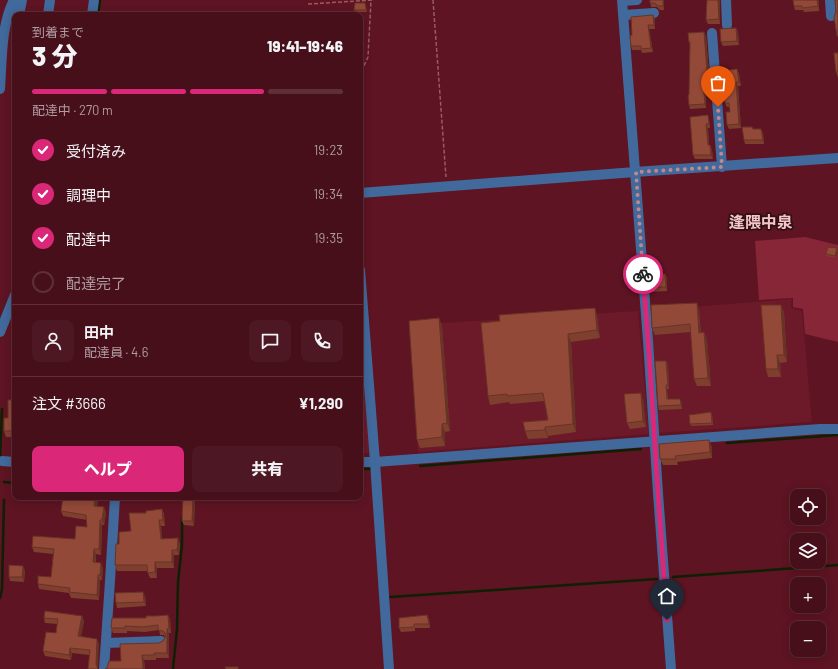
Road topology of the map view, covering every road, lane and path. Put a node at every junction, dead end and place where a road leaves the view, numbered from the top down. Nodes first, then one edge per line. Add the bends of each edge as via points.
1 (14, 0) edge
2 (22, 0) edge
3 (50, 0) edge
4 (94, 0) edge
5 (371, 0) edge
6 (374, 0) edge
7 (433, 0) edge
8 (637, 0) edge
9 (726, 0) edge
10 (830, 0) edge
11 (622, 1) edge
12 (308, 4) dead end
13 (20, 12) edge
14 (48, 12) edge
15 (92, 12) edge
16 (654, 13) dead end
17 (623, 15) junction
18 (831, 16) dead end
19 (728, 25) dead end
20 (712, 33) dead end
21 (363, 68) edge
22 (0, 89) edge
23 (838, 158) edge
24 (722, 167) junction
25 (636, 172) junction
26 (447, 186) junction
27 (363, 193) edge
28 (12, 303) edge
29 (363, 308) edge
30 (0, 332) edge
31 (838, 429) edge
32 (655, 442) junction
33 (2, 461) dead end
34 (12, 462) edge
35 (363, 462) edge
36 (375, 462) junction
37 (115, 500) edge
38 (161, 641) edge
39 (106, 643) junction
40 (104, 669) edge
41 (389, 669) edge
42 (671, 669) edge

1 - 22 street via 5,23
2 - 13 street
3 - 14 street
4 - 15 street
5 - 6 path
5 - 12 path
5 - 21 path via 368,57
7 - 26 path
8 - 11 street
9 - 19 street
10 - 18 street
11 - 17 street
16 - 17 street
17 - 25 street
20 - 24 street
23 - 24 street
24 - 25 street
25 - 26 street
25 - 32 street
26 - 27 street
28 - 30 street
29 - 36 street
31 - 32 street
32 - 36 street
32 - 42 street
33 - 34 street
35 - 36 street
36 - 41 street
37 - 39 street
38 - 39 street
39 - 40 street

